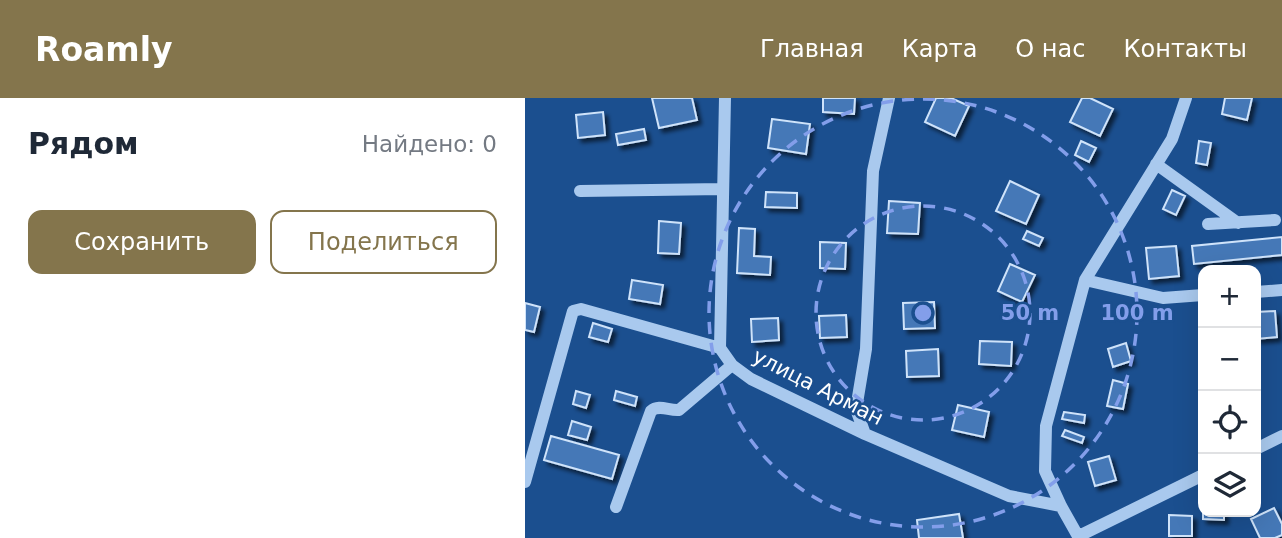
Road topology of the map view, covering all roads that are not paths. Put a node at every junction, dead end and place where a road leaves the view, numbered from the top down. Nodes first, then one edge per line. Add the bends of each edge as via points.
1 (725, 98) edge
2 (889, 98) edge
3 (1186, 98) edge
4 (1156, 164) junction
5 (723, 189) junction
6 (580, 191) dead end
7 (1275, 220) dead end
8 (1238, 223) junction
9 (1208, 225) dead end
10 (1085, 279) junction
11 (1282, 290) edge
12 (1261, 292) edge
13 (1198, 295) edge
14 (720, 348) junction
15 (732, 365) junction
16 (865, 434) junction
17 (1282, 436) edge
18 (1261, 446) edge
19 (1198, 478) edge
20 (525, 482) edge
21 (1061, 506) junction
22 (616, 507) dead end
23 (1079, 537) edge

1 - 5 street
2 - 16 street via 873,171 866,349 857,403
3 - 4 street via 1172,139
4 - 8 street
4 - 10 street
5 - 6 street
5 - 14 street
7 - 8 street
8 - 9 street
10 - 13 street via 1163,298
10 - 21 street via 1046,426 1045,471
11 - 12 street
14 - 15 street, улица Арман
14 - 20 street via 581,309 572,312
15 - 16 street, улица Арман via 751,379
15 - 22 street via 679,410 651,411
16 - 21 street, улица Арман via 1009,496
17 - 18 street
19 - 23 street
21 - 23 street

